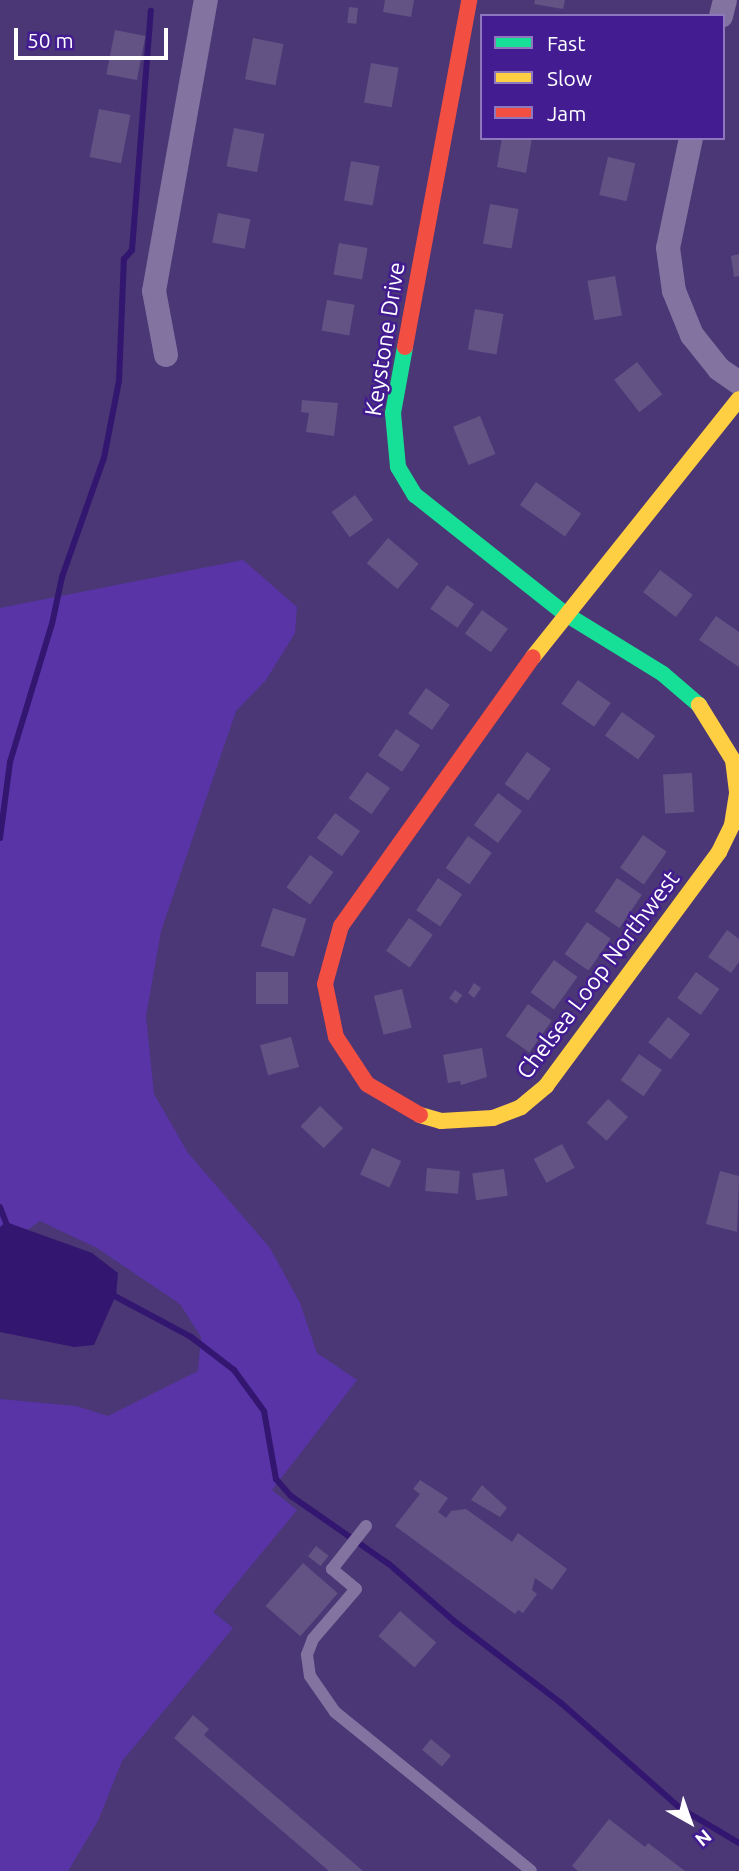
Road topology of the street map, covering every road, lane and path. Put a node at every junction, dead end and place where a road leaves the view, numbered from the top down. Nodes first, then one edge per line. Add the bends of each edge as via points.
1 (206, 0) edge
2 (469, 0) edge
3 (691, 140) edge
4 (166, 355) dead end
5 (739, 383) edge
6 (739, 399) edge
7 (564, 612) junction
8 (366, 1526) dead end
9 (531, 1871) edge

1 - 4 street via 154,291
2 - 7 street, Keystone Drive via 393,413 398,467 415,495
3 - 5 street via 668,248 674,291 692,335 719,369
6 - 7 street
7 - 7 street, Chelsea Loop Northwest via 341,926 330,960 325,984 337,1037 367,1084 415,1114 441,1121 493,1118 521,1107 547,1086 719,852 732,825 737,792 733,760 718,729 696,701 663,674
8 - 9 lane via 332,1569 356,1589 313,1639 307,1655 310,1676 335,1712

